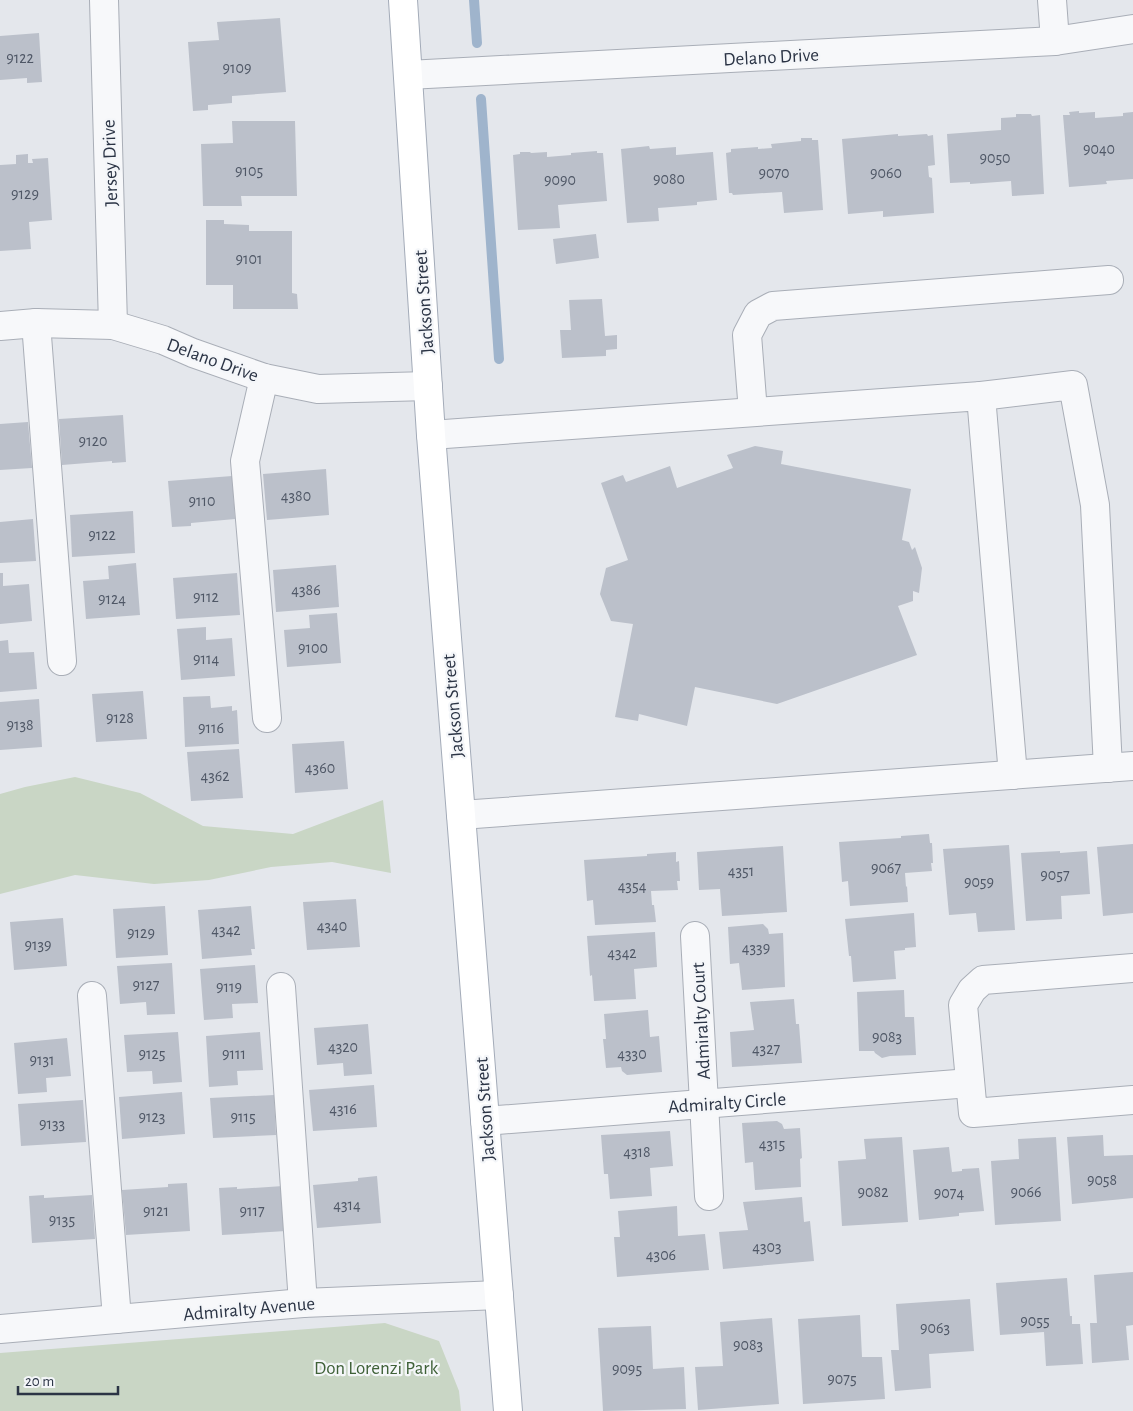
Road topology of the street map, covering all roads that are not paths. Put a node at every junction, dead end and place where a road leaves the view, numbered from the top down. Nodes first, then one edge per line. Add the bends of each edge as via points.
1 (104, 0) edge
2 (403, 0) edge
3 (1052, 0) edge
4 (1133, 29) edge
5 (1055, 41) junction
6 (408, 75) junction
7 (1109, 280) dead end
8 (36, 323) junction
9 (113, 325) junction
10 (0, 326) edge
11 (264, 378) junction
12 (428, 386) junction
13 (981, 396) junction
14 (753, 412) junction
15 (431, 435) junction
16 (62, 661) dead end
17 (266, 718) dead end
18 (1121, 767) edge
19 (1013, 775) junction
20 (461, 815) junction
21 (695, 936) dead end
22 (1133, 968) edge
23 (281, 987) dead end
24 (92, 996) dead end
25 (970, 1083) junction
26 (1133, 1100) edge
27 (704, 1104) junction
28 (485, 1121) junction
29 (710, 1196) dead end
30 (499, 1295) junction
31 (303, 1303) junction
32 (118, 1319) junction
33 (0, 1329) edge
34 (508, 1411) edge

1 - 9 street, Jersey Drive
2 - 6 main road, Jackson Street
3 - 5 street
4 - 5 street, Delano Drive
5 - 6 street, Delano Drive
6 - 12 main road, Jackson Street
7 - 14 street via 773,306 758,314 747,335
8 - 9 street, Delano Drive
8 - 10 street, Delano Drive
8 - 16 street
9 - 11 street, Delano Drive
11 - 12 street, Delano Drive via 318,389
11 - 17 street via 245,462
12 - 15 main road, Jackson Street
13 - 14 street
13 - 18 street via 1073,385 1095,505
13 - 19 street
14 - 15 street
15 - 20 main road, Jackson Street
18 - 19 street
19 - 20 street
20 - 28 main road, Jackson Street
21 - 27 street, Admiralty Court
22 - 25 street via 983,980 963,1005
23 - 31 street
24 - 32 street
25 - 26 street via 973,1113
25 - 27 street, Admiralty Circle
27 - 28 street, Admiralty Circle
27 - 29 street, Admiralty Court
28 - 30 main road, Jackson Street
30 - 31 street, Admiralty Avenue
30 - 34 main road, Jackson Street
31 - 32 street, Admiralty Avenue
32 - 33 street, Admiralty Avenue

